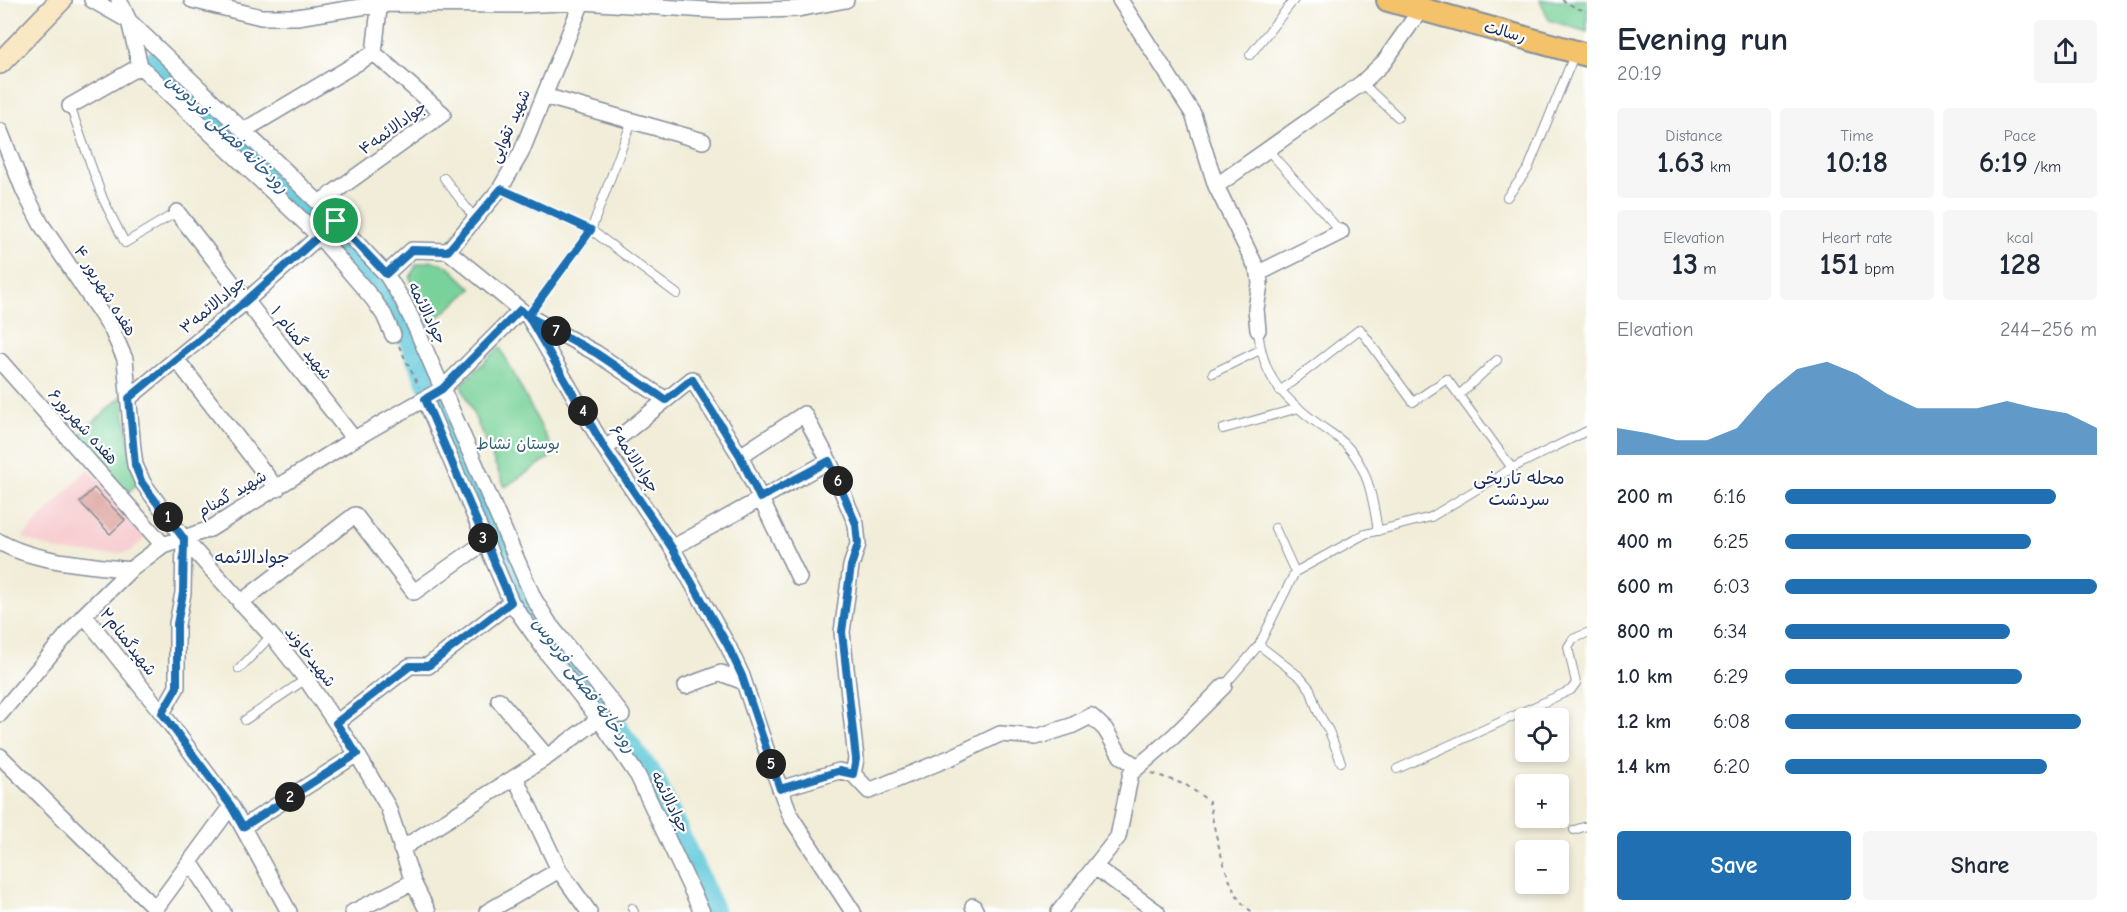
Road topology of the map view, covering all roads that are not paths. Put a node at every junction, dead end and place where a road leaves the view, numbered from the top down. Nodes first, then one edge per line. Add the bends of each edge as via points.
1 (61, 0) edge
2 (92, 0) edge
3 (119, 0) edge
4 (192, 0) edge
5 (846, 0) edge
6 (1120, 0) edge
7 (1294, 0) edge
8 (1388, 0) edge
9 (380, 2) edge
10 (582, 2) junction
11 (520, 3) edge
12 (725, 6) edge
13 (1421, 9) junction
14 (129, 21) junction
15 (374, 53) junction
16 (1581, 53) edge
17 (1250, 55) dead end
18 (0, 63) edge
19 (140, 66) junction
20 (1362, 83) junction
21 (544, 96) junction
22 (70, 105) joint
23 (1398, 117) dead end
24 (632, 122) junction
25 (243, 130) junction
26 (0, 131) edge
27 (703, 141) dead end
28 (1268, 149) junction
29 (444, 178) dead end
30 (1216, 186) junction
31 (501, 189) junction
32 (1507, 197) dead end
33 (319, 203) junction
34 (177, 212) joint
35 (475, 219) junction
36 (336, 221) junction
37 (591, 230) junction
38 (1341, 232) joint
39 (318, 236) junction
40 (448, 251) junction
41 (1259, 273) junction
42 (386, 274) junction
43 (677, 294) dead end
44 (245, 302) junction
45 (524, 313) junction
46 (1258, 330) joint
47 (393, 335) road end
48 (1260, 350) junction
49 (176, 359) junction
50 (1497, 360) dead end
51 (0, 361) edge
52 (1213, 373) dead end
53 (442, 389) junction
54 (1280, 391) junction
55 (1459, 395) junction
56 (129, 398) junction
57 (425, 399) junction
58 (666, 400) junction
59 (1299, 408) junction
60 (1223, 429) dead end
61 (1587, 431) edge
62 (354, 439) junction
63 (605, 449) junction
64 (740, 456) junction
65 (829, 461) junction
66 (1512, 468) junction
67 (277, 489) junction
68 (760, 498) junction
69 (1275, 528) dead end
70 (1378, 531) junction
71 (184, 539) junction
72 (0, 542) edge
73 (485, 542) junction
74 (163, 545) junction
75 (672, 548) junction
76 (0, 550) edge
77 (1295, 572) junction
78 (125, 574) junction
79 (799, 578) dead end
80 (511, 602) junction
81 (240, 603) junction
82 (84, 615) junction
83 (1587, 633) edge
84 (271, 636) junction
85 (1259, 645) junction
86 (239, 669) dead end
87 (306, 679) junction
88 (744, 682) junction
89 (686, 686) dead end
90 (1224, 686) joint
91 (499, 700) dead end
92 (162, 713) junction
93 (0, 714) edge
94 (622, 716) dead end
95 (599, 719) junction
96 (245, 720) dead end
97 (336, 723) junction
98 (357, 754) junction
99 (0, 756) edge
100 (547, 757) junction
101 (1341, 762) dead end
102 (1138, 767) junction
103 (1397, 769) dead end
104 (853, 774) junction
105 (515, 777) junction
106 (780, 789) junction
107 (231, 806) junction
108 (1587, 826) edge
109 (243, 827) junction
110 (1574, 830) dead end
111 (401, 849) junction
112 (190, 862) junction
113 (1095, 867) junction
114 (559, 870) junction
115 (413, 882) junction
116 (154, 910) edge
117 (223, 912) edge
118 (289, 912) edge
119 (353, 912) edge
120 (428, 912) edge
121 (487, 912) edge
122 (589, 912) edge
123 (702, 912) edge
124 (853, 912) edge
125 (1059, 912) edge
126 (1157, 912) edge

1 - 18 main road
2 - 14 street, جوادالائمه
3 - 14 street, جوادالائمه
4 - 9 street via 261,16 297,17
5 - 12 street via 798,9
6 - 30 street via 1194,114
7 - 17 lane
8 - 13 main road, رسالت
9 - 11 street
9 - 15 street
10 - 11 street
10 - 12 street
10 - 21 street, شهید تقوایی
13 - 16 main road, رسالت
13 - 20 street via 1384,63
14 - 19 street, جوادالائمه
14 - 25 street, جوادالائمه
15 - 25 street
15 - 33 street, جوادالائمه۴ via 443,114
16 - 32 lane via 1528,169
19 - 22 street
19 - 39 street
20 - 23 lane
20 - 28 street
21 - 24 street
21 - 31 street, شهید تقوایی via 521,153
22 - 34 lane via 103,199 125,243
24 - 27 street
24 - 37 lane
25 - 33 street, جوادالائمه
26 - 56 street, هفده شهریور ۴ via 41,224 111,330 125,360
28 - 30 street
28 - 38 lane
29 - 35 lane
30 - 41 street
31 - 35 street, شهید تقوایی
31 - 37 lane
33 - 36 street, جوادالائمه
34 - 44 street, شهید گمنام ۱
35 - 40 street, شهید تقوایی
36 - 39 street, جوادالائمه۳
36 - 42 street, جوادالائمه
37 - 43 lane
37 - 45 lane
38 - 41 street
39 - 44 street, جوادالائمه۳
39 - 47 street via 373,299
40 - 42 street via 412,250
40 - 45 street, جوادالائمه۶
41 - 46 street
42 - 53 street, جوادالائمه via 403,301
44 - 49 street, جوادالائمه۳
44 - 62 street, شهید گمنام ۱
45 - 53 street, شهید گمنام
45 - 58 street via 596,353
45 - 63 street, جوادالائمه۶
46 - 48 lane
48 - 52 lane
48 - 54 lane
49 - 56 street, جوادالائمه۳
49 - 67 street
50 - 55 lane
51 - 74 street, هفده شهریور۶
53 - 57 street, شهید گمنام
53 - 94 street, جوادالائمه via 534,599
54 - 55 lane via 1360,329 1413,402 1447,379
54 - 59 lane
55 - 66 lane
56 - 71 street, هفده شهریور ۴ via 135,465 142,483
57 - 62 street, شهید گمنام
57 - 73 street, جوادالائمه
58 - 63 street
58 - 64 street via 692,379
59 - 60 lane
59 - 70 lane via 1347,446 1362,467 1372,492
61 - 66 lane
62 - 67 street, شهید گمنام
63 - 75 street, جوادالائمه۶
64 - 65 street via 804,414
64 - 68 street
65 - 68 street
65 - 104 street via 856,524 858,544 842,632 856,759
66 - 70 lane via 1431,517
67 - 71 street, شهید گمنام via 210,529
68 - 75 street
68 - 79 street
69 - 77 lane
70 - 77 lane via 1365,534
71 - 74 street, شهید گمنام
71 - 81 street, شهیدخاوند
71 - 92 street via 177,687
72 - 78 street via 49,558
73 - 80 street, جوادالائمه
73 - 81 street via 414,592 355,515
74 - 78 street, شهید گمنام
75 - 88 street, جوادالائمه۶
76 - 78 street via 45,566
77 - 85 lane
78 - 82 street, شهید گمنام
80 - 95 street, جوادالائمه
80 - 97 street via 428,666 410,666
81 - 84 street, شهیدخاوند
82 - 92 street, شهیدگمنام۲
82 - 93 street, شهید گمنام
83 - 103 lane via 1573,639 1568,647 1576,683 1571,690
84 - 86 lane
84 - 87 street, شهیدخاوند
85 - 90 lane
85 - 101 lane via 1310,689
87 - 96 lane
87 - 97 street, شهیدخاوند
88 - 89 street via 721,673
88 - 106 street, جوادالائمه۶
90 - 102 street
91 - 100 street
92 - 107 street, شهیدگمنام۲
95 - 100 street
95 - 123 street, جوادالائمه via 638,776
97 - 98 street, شهیدخاوند
98 - 109 street
98 - 111 street, شهیدخاوند via 388,807
99 - 116 street
100 - 105 street
102 - 104 street via 1121,756 1105,729 1090,716 1036,737 999,734 869,791
102 - 113 street via 1131,773 1118,837
104 - 106 street via 839,771
105 - 111 street
105 - 114 street
106 - 124 street, جوادالائمه۶ via 791,817
107 - 109 street, شهیدگمنام۲
107 - 112 street
108 - 110 lane
109 - 118 street, شهیدگمنام۲
111 - 115 street, شهیدخاوند
112 - 116 street
112 - 117 street
113 - 125 street
113 - 126 street
114 - 121 street
114 - 122 street
115 - 119 street
115 - 120 street, شهیدخاوند

